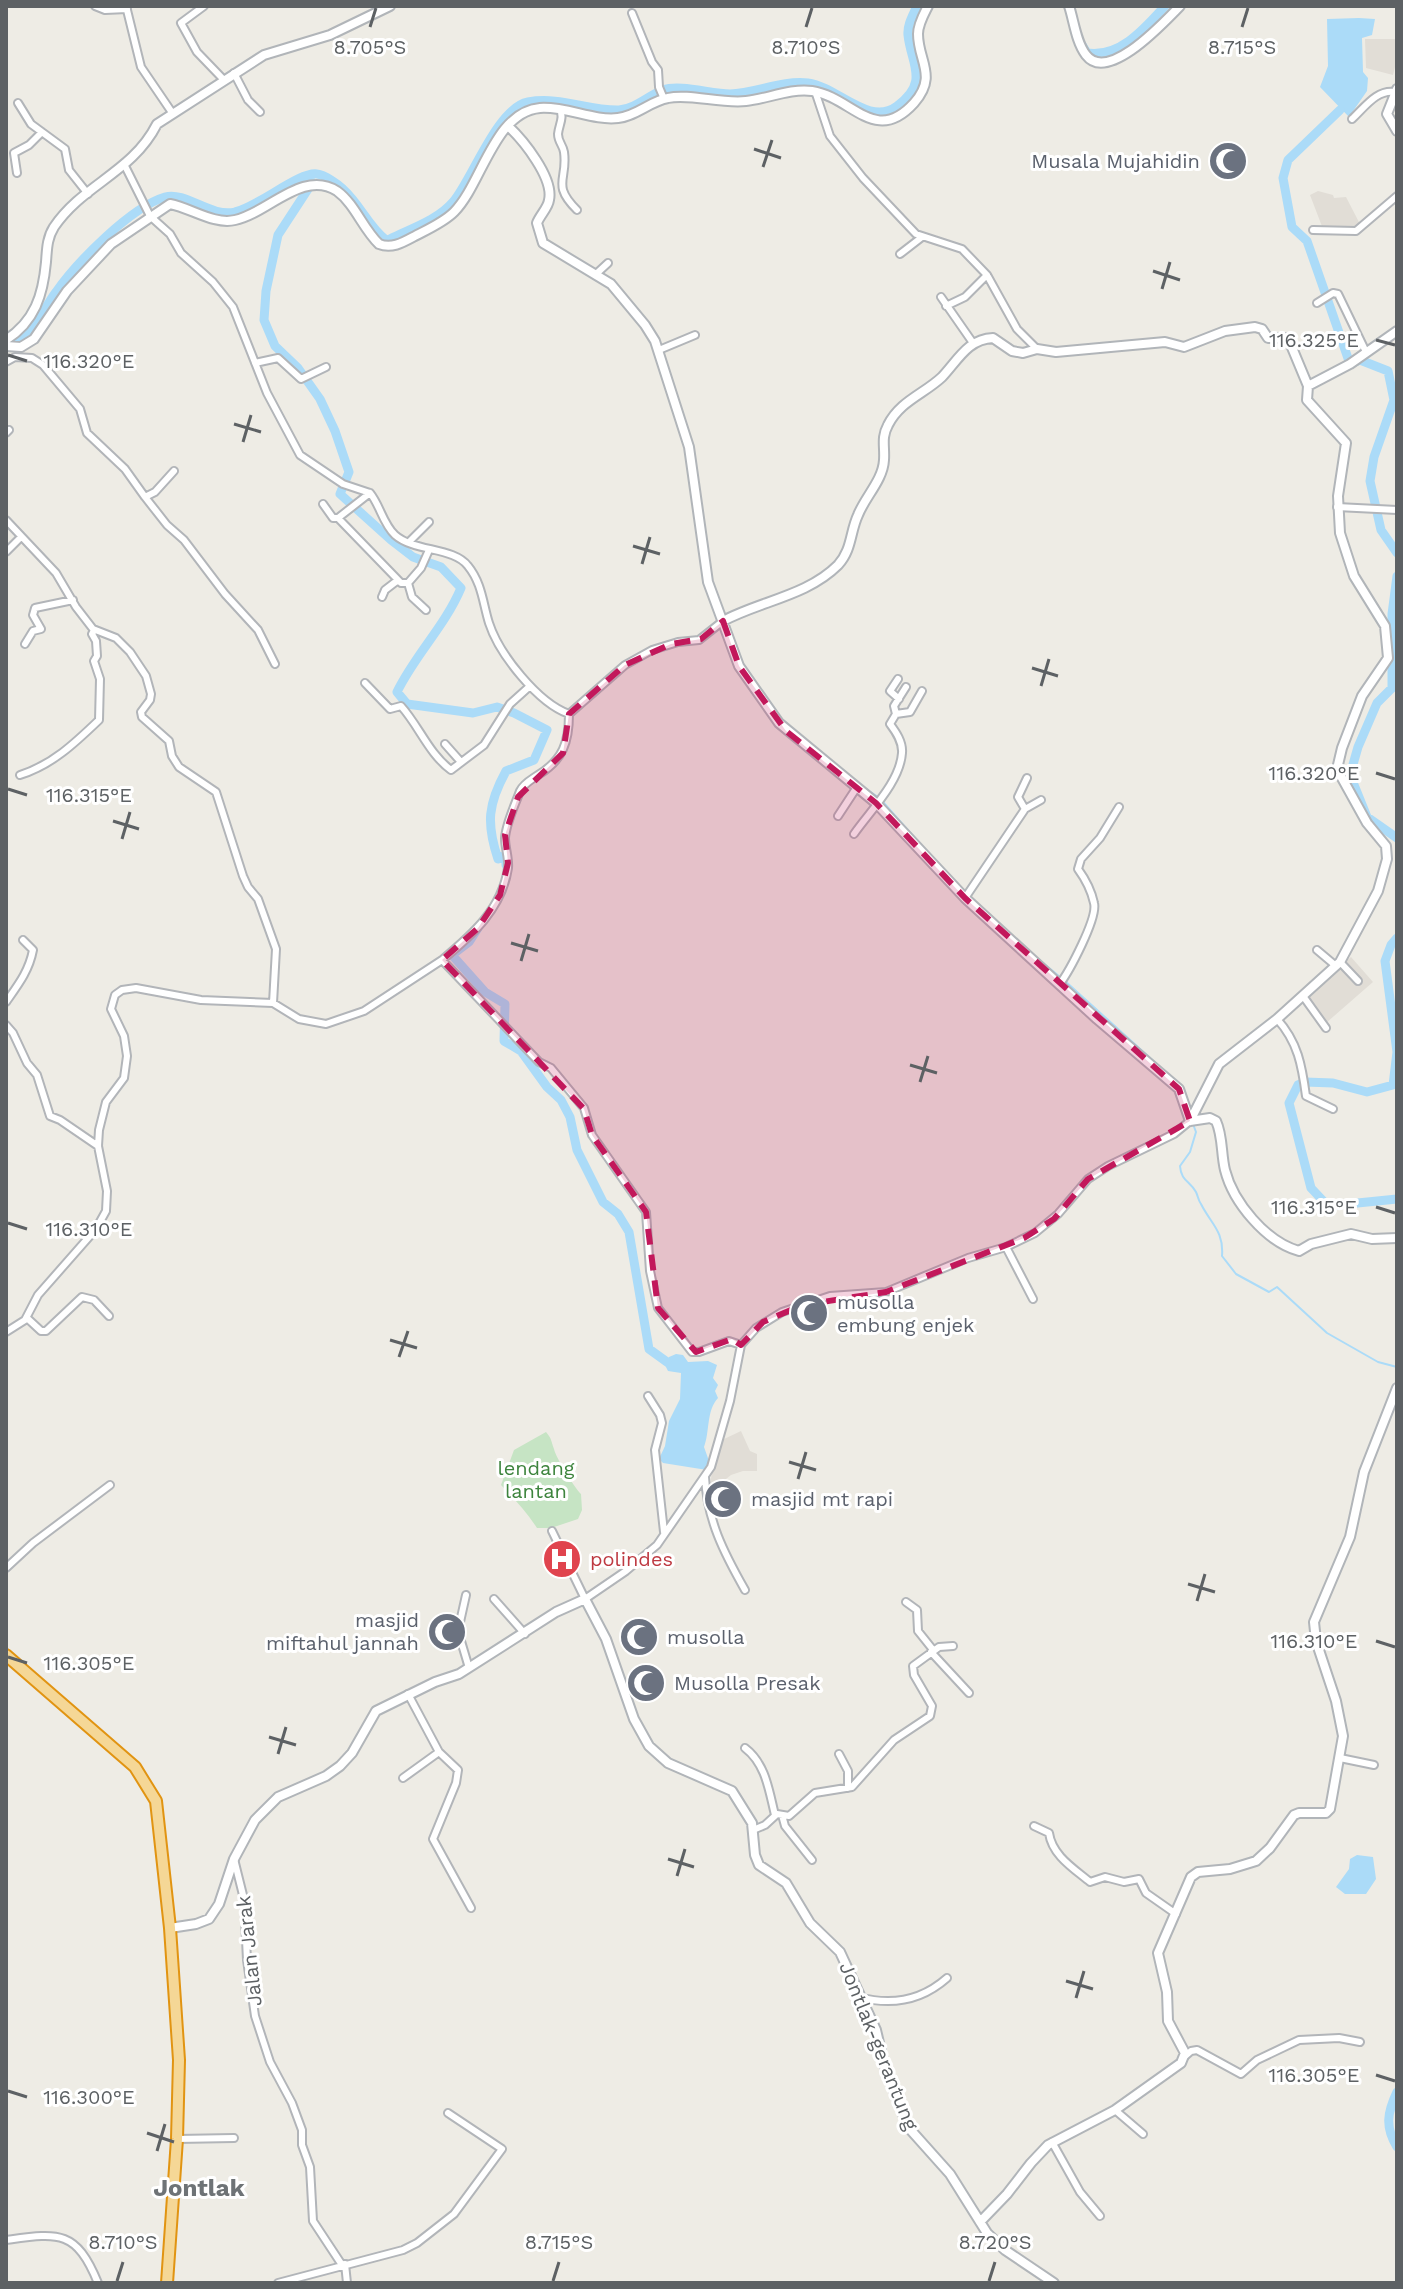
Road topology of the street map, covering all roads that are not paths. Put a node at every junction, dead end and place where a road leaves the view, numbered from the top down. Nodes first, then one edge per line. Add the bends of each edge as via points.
1 (95, 6) edge
2 (204, 6) edge
3 (390, 6) edge
4 (928, 6) edge
5 (1069, 6) edge
6 (1180, 6) edge
7 (127, 8) edge
8 (632, 13) dead end
9 (234, 73) junction
10 (223, 79) junction
11 (815, 91) junction
12 (1396, 91) edge
13 (662, 94) junction
14 (18, 103) dead end
15 (560, 109) junction
16 (260, 112) dead end
17 (173, 114) junction
18 (1352, 119) dead end
19 (508, 126) junction
20 (1396, 127) edge
21 (42, 132) junction
22 (125, 166) junction
23 (17, 173) dead end
24 (88, 194) junction
25 (1397, 196) edge
26 (577, 210) dead end
27 (147, 211) junction
28 (1313, 230) dead end
29 (922, 237) junction
30 (900, 254) dead end
31 (608, 263) dead end
32 (595, 275) junction
33 (987, 275) junction
34 (941, 297) dead end
35 (1317, 303) dead end
36 (946, 306) junction
37 (1397, 331) edge
38 (695, 335) dead end
39 (9, 336) edge
40 (973, 343) junction
41 (6, 346) edge
42 (1037, 349) junction
43 (659, 350) junction
44 (1366, 352) junction
45 (6, 362) edge
46 (255, 363) junction
47 (326, 367) dead end
48 (1308, 386) junction
49 (174, 471) dead end
50 (370, 493) junction
51 (145, 497) junction
52 (323, 504) dead end
53 (1337, 507) junction
54 (1397, 510) edge
55 (338, 518) junction
56 (6, 520) edge
57 (429, 522) dead end
58 (21, 537) junction
59 (409, 542) junction
60 (429, 550) junction
61 (6, 552) edge
62 (398, 580) junction
63 (408, 583) junction
64 (382, 597) dead end
65 (73, 600) junction
66 (426, 610) dead end
67 (723, 621) junction
68 (94, 630) junction
69 (1391, 630) edge
70 (25, 644) dead end
71 (275, 664) dead end
72 (898, 679) dead end
73 (365, 683) dead end
74 (530, 686) junction
75 (906, 687) dead end
76 (922, 691) dead end
77 (899, 699) junction
78 (569, 714) junction
79 (896, 714) junction
80 (445, 744) dead end
81 (461, 762) junction
82 (20, 775) dead end
83 (1027, 778) dead end
84 (857, 787) junction
85 (1041, 800) dead end
86 (877, 803) junction
87 (1119, 807) dead end
88 (1025, 809) junction
89 (838, 816) dead end
90 (854, 834) dead end
91 (966, 896) junction
92 (23, 940) dead end
93 (1317, 950) dead end
94 (442, 960) junction
95 (1338, 964) junction
96 (1062, 981) junction
97 (1358, 981) dead end
98 (1303, 996) junction
99 (6, 1002) edge
100 (273, 1003) junction
101 (1277, 1019) junction
102 (6, 1025) edge
103 (1326, 1028) dead end
104 (1333, 1109) dead end
105 (1190, 1121) junction
106 (98, 1146) junction
107 (1397, 1238) edge
108 (1006, 1247) junction
109 (1033, 1299) dead end
110 (109, 1316) dead end
111 (27, 1318) junction
112 (6, 1332) edge
113 (741, 1345) junction
114 (1397, 1388) edge
115 (648, 1396) dead end
116 (705, 1477) junction
117 (110, 1485) dead end
118 (552, 1531) dead end
119 (664, 1532) junction
120 (6, 1568) edge
121 (745, 1590) dead end
122 (466, 1595) dead end
123 (494, 1599) dead end
124 (585, 1599) junction
125 (906, 1602) dead end
126 (525, 1634) junction
127 (953, 1646) dead end
128 (932, 1652) junction
129 (6, 1655) edge
130 (469, 1668) junction
131 (969, 1693) dead end
132 (408, 1694) junction
133 (745, 1748) dead end
134 (439, 1752) junction
135 (839, 1754) dead end
136 (1340, 1758) junction
137 (1374, 1765) dead end
138 (403, 1778) dead end
139 (848, 1788) junction
140 (778, 1815) junction
141 (1034, 1826) dead end
142 (753, 1830) junction
143 (234, 1859) junction
144 (812, 1860) dead end
145 (471, 1908) dead end
146 (1176, 1914) junction
147 (170, 1928) junction
148 (947, 1978) dead end
149 (859, 1997) junction
150 (1360, 2042) dead end
151 (1184, 2057) junction
152 (1115, 2110) junction
153 (448, 2113) dead end
154 (1143, 2134) dead end
155 (234, 2138) dead end
156 (177, 2139) junction
157 (1052, 2142) junction
158 (1100, 2216) dead end
159 (980, 2222) junction
160 (6, 2240) edge
161 (344, 2264) junction
162 (98, 2283) edge
163 (167, 2283) edge
164 (278, 2283) edge
165 (347, 2283) edge
166 (1054, 2283) edge

1 - 7 street
2 - 10 street via 180,22 197,52
3 - 9 street via 330,35 264,55
4 - 11 street via 918,32 926,82 907,109 888,121 877,121
5 - 6 street via 1087,57 1099,62 1142,44
7 - 17 street via 141,67
8 - 13 street via 658,70
9 - 10 street
9 - 16 street
10 - 17 street
11 - 13 street via 745,101
11 - 29 street via 832,140
12 - 18 street via 1379,93
12 - 20 street via 1387,114
13 - 15 street via 642,111 615,118
14 - 21 street
15 - 19 street via 526,111
15 - 26 street via 558,136 565,166 561,189
17 - 22 street via 157,124
19 - 27 street via 455,210 395,246 376,242 341,194 318,183 233,221 170,204
19 - 32 street via 533,155 550,196 537,223 543,243
21 - 23 street via 14,153
21 - 24 street via 65,149 67,167
22 - 24 street
22 - 27 street
24 - 39 street via 53,229 38,302 29,321
25 - 28 street via 1356,231
27 - 41 street via 95,260 34,339 21,347
27 - 46 street via 229,301
29 - 30 street
29 - 33 street via 960,248
31 - 32 street
32 - 43 street via 611,284
33 - 36 street via 965,297
33 - 42 street via 1017,329
34 - 36 street
35 - 44 street via 1338,294
36 - 40 street
37 - 44 street
38 - 43 street
40 - 42 street via 990,337 1018,353
40 - 67 street via 890,420 882,440 884,463 838,565 797,591
42 - 48 street via 1056,352 1165,342 1184,347 1225,331 1258,327 1268,338 1288,338
43 - 67 street via 689,447 708,582
44 - 48 street
45 - 51 street via 15,357 40,362 80,409 87,433
46 - 47 street via 276,357 300,379
46 - 50 street via 300,455 343,484
48 - 53 street via 1307,400 1346,443
49 - 51 street
50 - 55 street
50 - 59 street via 392,532
51 - 71 street via 258,630
52 - 55 street
53 - 54 street
53 - 69 street via 1354,576
55 - 62 street
56 - 58 street
57 - 59 street
58 - 61 street
58 - 65 street via 56,573
59 - 60 street
60 - 63 street
60 - 74 street via 467,564 481,590 493,634
62 - 63 street
62 - 64 street
63 - 66 street via 412,597
65 - 68 street
65 - 70 street via 35,608 41,629 33,631
67 - 78 street via 702,638 652,650 625,665
67 - 84 street via 739,666 779,723
68 - 82 street via 99,719 71,747
68 - 100 street via 116,638 130,652 151,694 142,717 169,741 179,767 216,792 243,876 258,899 276,949
69 - 95 street via 1388,661 1362,696 1337,769 1386,846 1387,859 1374,900
72 - 77 street via 890,691
73 - 81 street via 390,709 401,706 447,767 451,770
74 - 78 street
74 - 81 street via 510,704 484,745
75 - 77 street
76 - 79 street via 910,712
77 - 79 street via 893,707
78 - 94 street via 563,753 525,784 518,797 505,835 508,863 500,895 478,928
79 - 86 street via 890,724 902,755
80 - 81 street
83 - 88 street via 1018,797
84 - 86 street
84 - 89 street
85 - 88 street
86 - 90 street
86 - 91 street
87 - 96 street via 1078,866 1090,884 1095,907
88 - 91 street
91 - 96 street
92 - 99 street via 33,950 30,962
93 - 95 street
94 - 100 street via 364,1011 326,1024 299,1019
94 - 113 street via 584,1108 592,1135 646,1212 651,1278 663,1316 692,1352 729,1341
95 - 97 street
95 - 98 street
96 - 105 street via 1179,1089
98 - 101 street
98 - 103 street
100 - 106 street via 201,1000 136,988 115,995 110,1004 126,1044 126,1067 106,1102
101 - 104 street via 1294,1042 1306,1096
101 - 105 street via 1219,1064
102 - 106 street via 37,1075 50,1116
105 - 107 street via 1216,1121 1235,1197 1252,1219 1289,1247 1299,1251 1351,1234
105 - 108 street via 1108,1166 1085,1182 1041,1230
106 - 111 street via 107,1191 105,1215 38,1295
108 - 109 street
108 - 113 street via 886,1292 830,1296 782,1312
110 - 111 street via 94,1300 82,1297 46,1331
111 - 112 street
113 - 116 street via 719,1443
114 - 136 street via 1364,1472 1350,1537 1314,1622 1339,1711
115 - 119 street via 662,1423 655,1450
116 - 119 street
116 - 121 street via 714,1528
117 - 120 street
118 - 124 street
119 - 124 street via 651,1552
122 - 130 street via 458,1631
123 - 126 street
124 - 126 street
124 - 142 street, Jontlak-gerantung via 649,1746 668,1763 729,1788 748,1813
125 - 128 street via 917,1610 917,1629
126 - 130 street
127 - 128 street
128 - 131 street
128 - 139 street via 912,1669 932,1713 894,1740
129 - 147 highway via 135,1767 150,1787 159,1814
130 - 132 street
132 - 134 street
132 - 143 street via 376,1711 340,1766 268,1805
133 - 140 street via 762,1769
134 - 138 street
134 - 145 street via 459,1773 433,1842
135 - 139 street via 848,1771
136 - 137 street
136 - 146 street via 1328,1813 1296,1814 1251,1863 1195,1873
139 - 140 street via 815,1793 789,1816
140 - 142 street
140 - 144 street
141 - 146 street via 1048,1833 1061,1860 1090,1882 1105,1877 1139,1879 1146,1893
142 - 149 street, Jontlak-gerantung via 759,1865 786,1883 810,1923 840,1952
143 - 147 street via 215,1913 204,1922
143 - 161 street, Jalan Jarak via 244,1899 255,2016 302,2130 313,2221
146 - 151 street via 1158,1957 1168,2021
147 - 156 highway via 179,2060
148 - 149 street via 909,1998 883,2002
149 - 159 street, Jontlak-gerantung via 876,2030 908,2127 950,2174
150 - 151 street via 1299,2040 1241,2074 1197,2050
151 - 152 street
152 - 154 street
152 - 157 street
153 - 161 street via 501,2151 454,2214 417,2243
155 - 156 street
156 - 163 highway
157 - 158 street
157 - 159 street
159 - 166 street, Jontlak-gerantung via 1005,2250
160 - 162 street via 65,2239 82,2251
161 - 164 street
161 - 165 street

